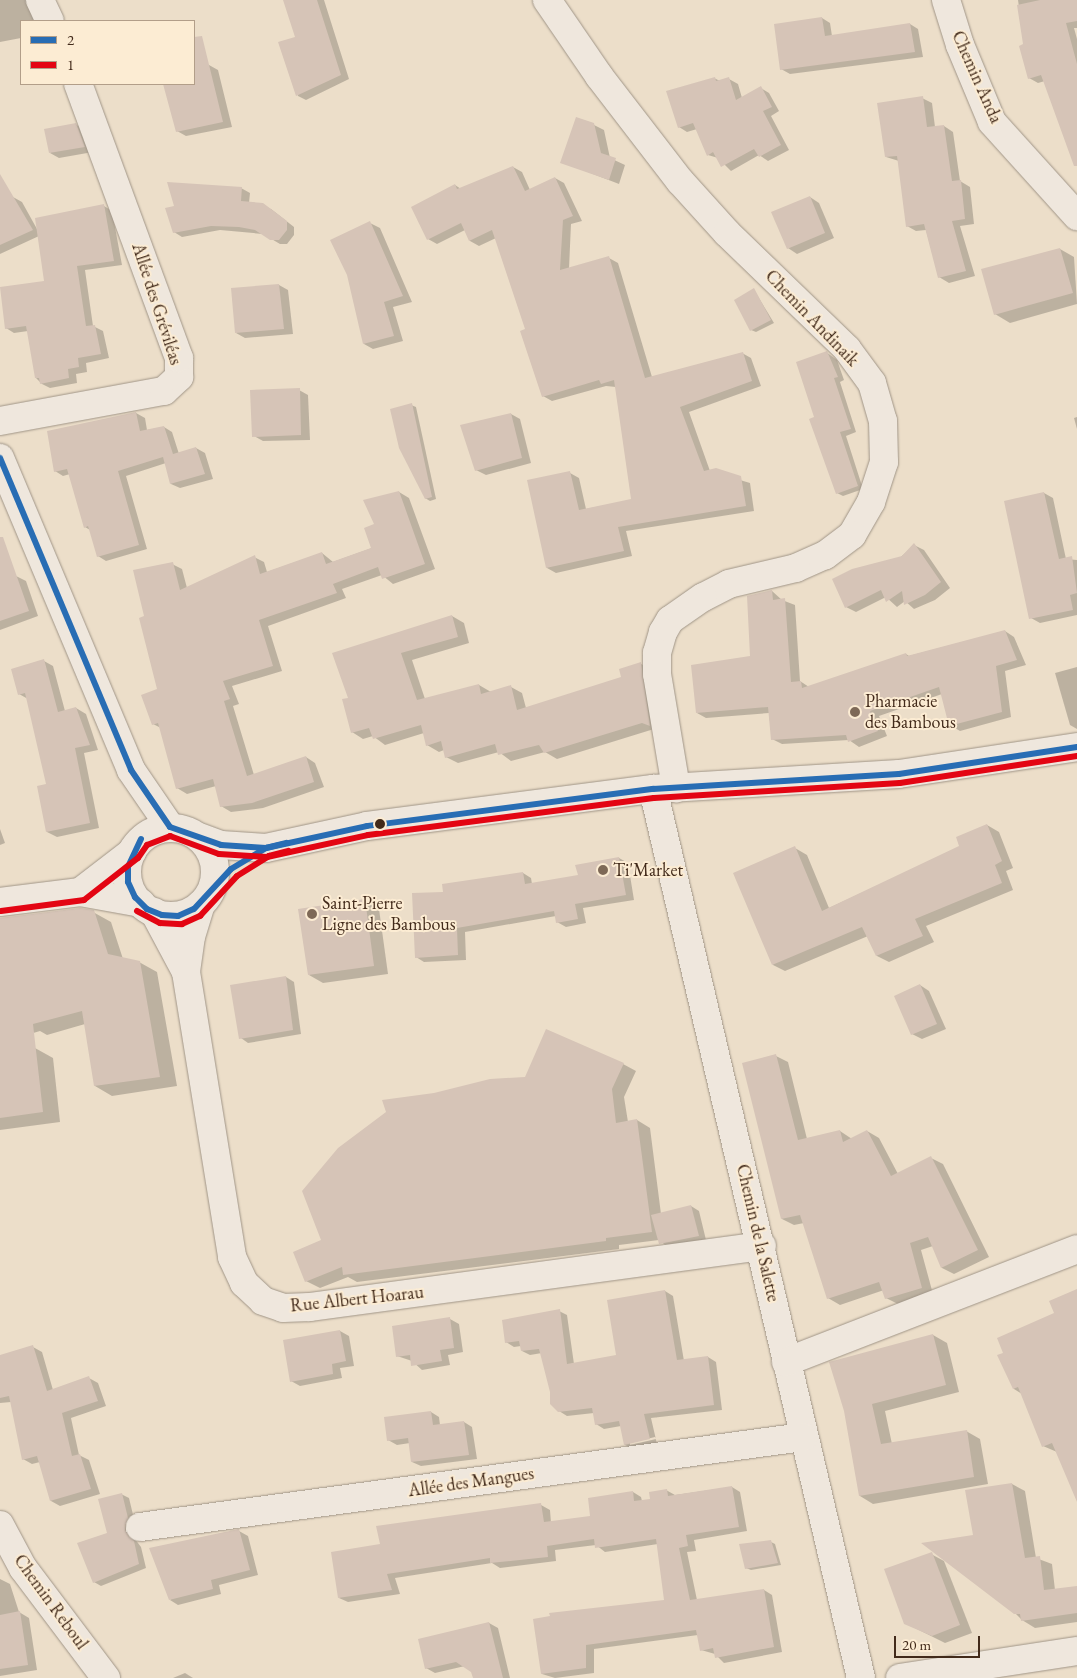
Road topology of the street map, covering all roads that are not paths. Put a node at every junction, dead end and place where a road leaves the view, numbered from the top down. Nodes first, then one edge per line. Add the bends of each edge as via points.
1 (40, 0) edge
2 (547, 0) edge
3 (946, 0) edge
4 (50, 20) edge
5 (78, 85) edge
6 (1077, 216) edge
7 (0, 421) edge
8 (0, 458) edge
9 (1077, 747) edge
10 (131, 770) junction
11 (665, 788) junction
12 (170, 828) junction
13 (199, 837) junction
14 (137, 846) junction
15 (266, 848) junction
16 (80, 892) junction
17 (206, 897) junction
18 (0, 902) edge
19 (148, 908) junction
20 (186, 972) junction
21 (762, 1246) junction
22 (1077, 1249) edge
23 (786, 1362) junction
24 (803, 1437) junction
25 (0, 1525) edge
26 (140, 1527) dead end
27 (1077, 1650) edge
28 (106, 1678) edge
29 (861, 1678) edge
30 (900, 1678) edge

1 - 4 street
2 - 11 street, Chemin Andinaik via 598,76 680,181 727,233 847,349 872,383 883,421 884,462 871,502 852,535 825,555 796,568 729,584 703,597 670,620 662,632 657,674
3 - 6 street, Chemin Anda via 960,45 992,122
5 - 7 street, Allée des Gréviléas via 179,358 178,377 164,390
8 - 10 street
9 - 11 street via 899,774
10 - 12 street
10 - 14 street
11 - 15 street via 367,826
11 - 21 street, Chemin de la Salette
12 - 13 street via 186,830
12 - 14 street via 154,831
13 - 15 street via 221,845
13 - 17 street via 210,849 215,864
14 - 16 street
14 - 19 street via 128,882
15 - 17 street via 231,869
16 - 18 street
16 - 19 street
17 - 19 street via 178,916
17 - 20 street, Rue Albert Hoarau via 191,936
19 - 20 street, Rue Albert Hoarau
20 - 21 street, Rue Albert Hoarau via 232,1257 244,1283 263,1301 283,1308 310,1307
21 - 23 street, Chemin de la Salette
22 - 23 street
23 - 24 street, Chemin de la Salette
24 - 26 street, Allée des Mangues
24 - 29 street, Chemin de la Salette
25 - 28 street, Chemin Reboul via 23,1568
27 - 30 street

